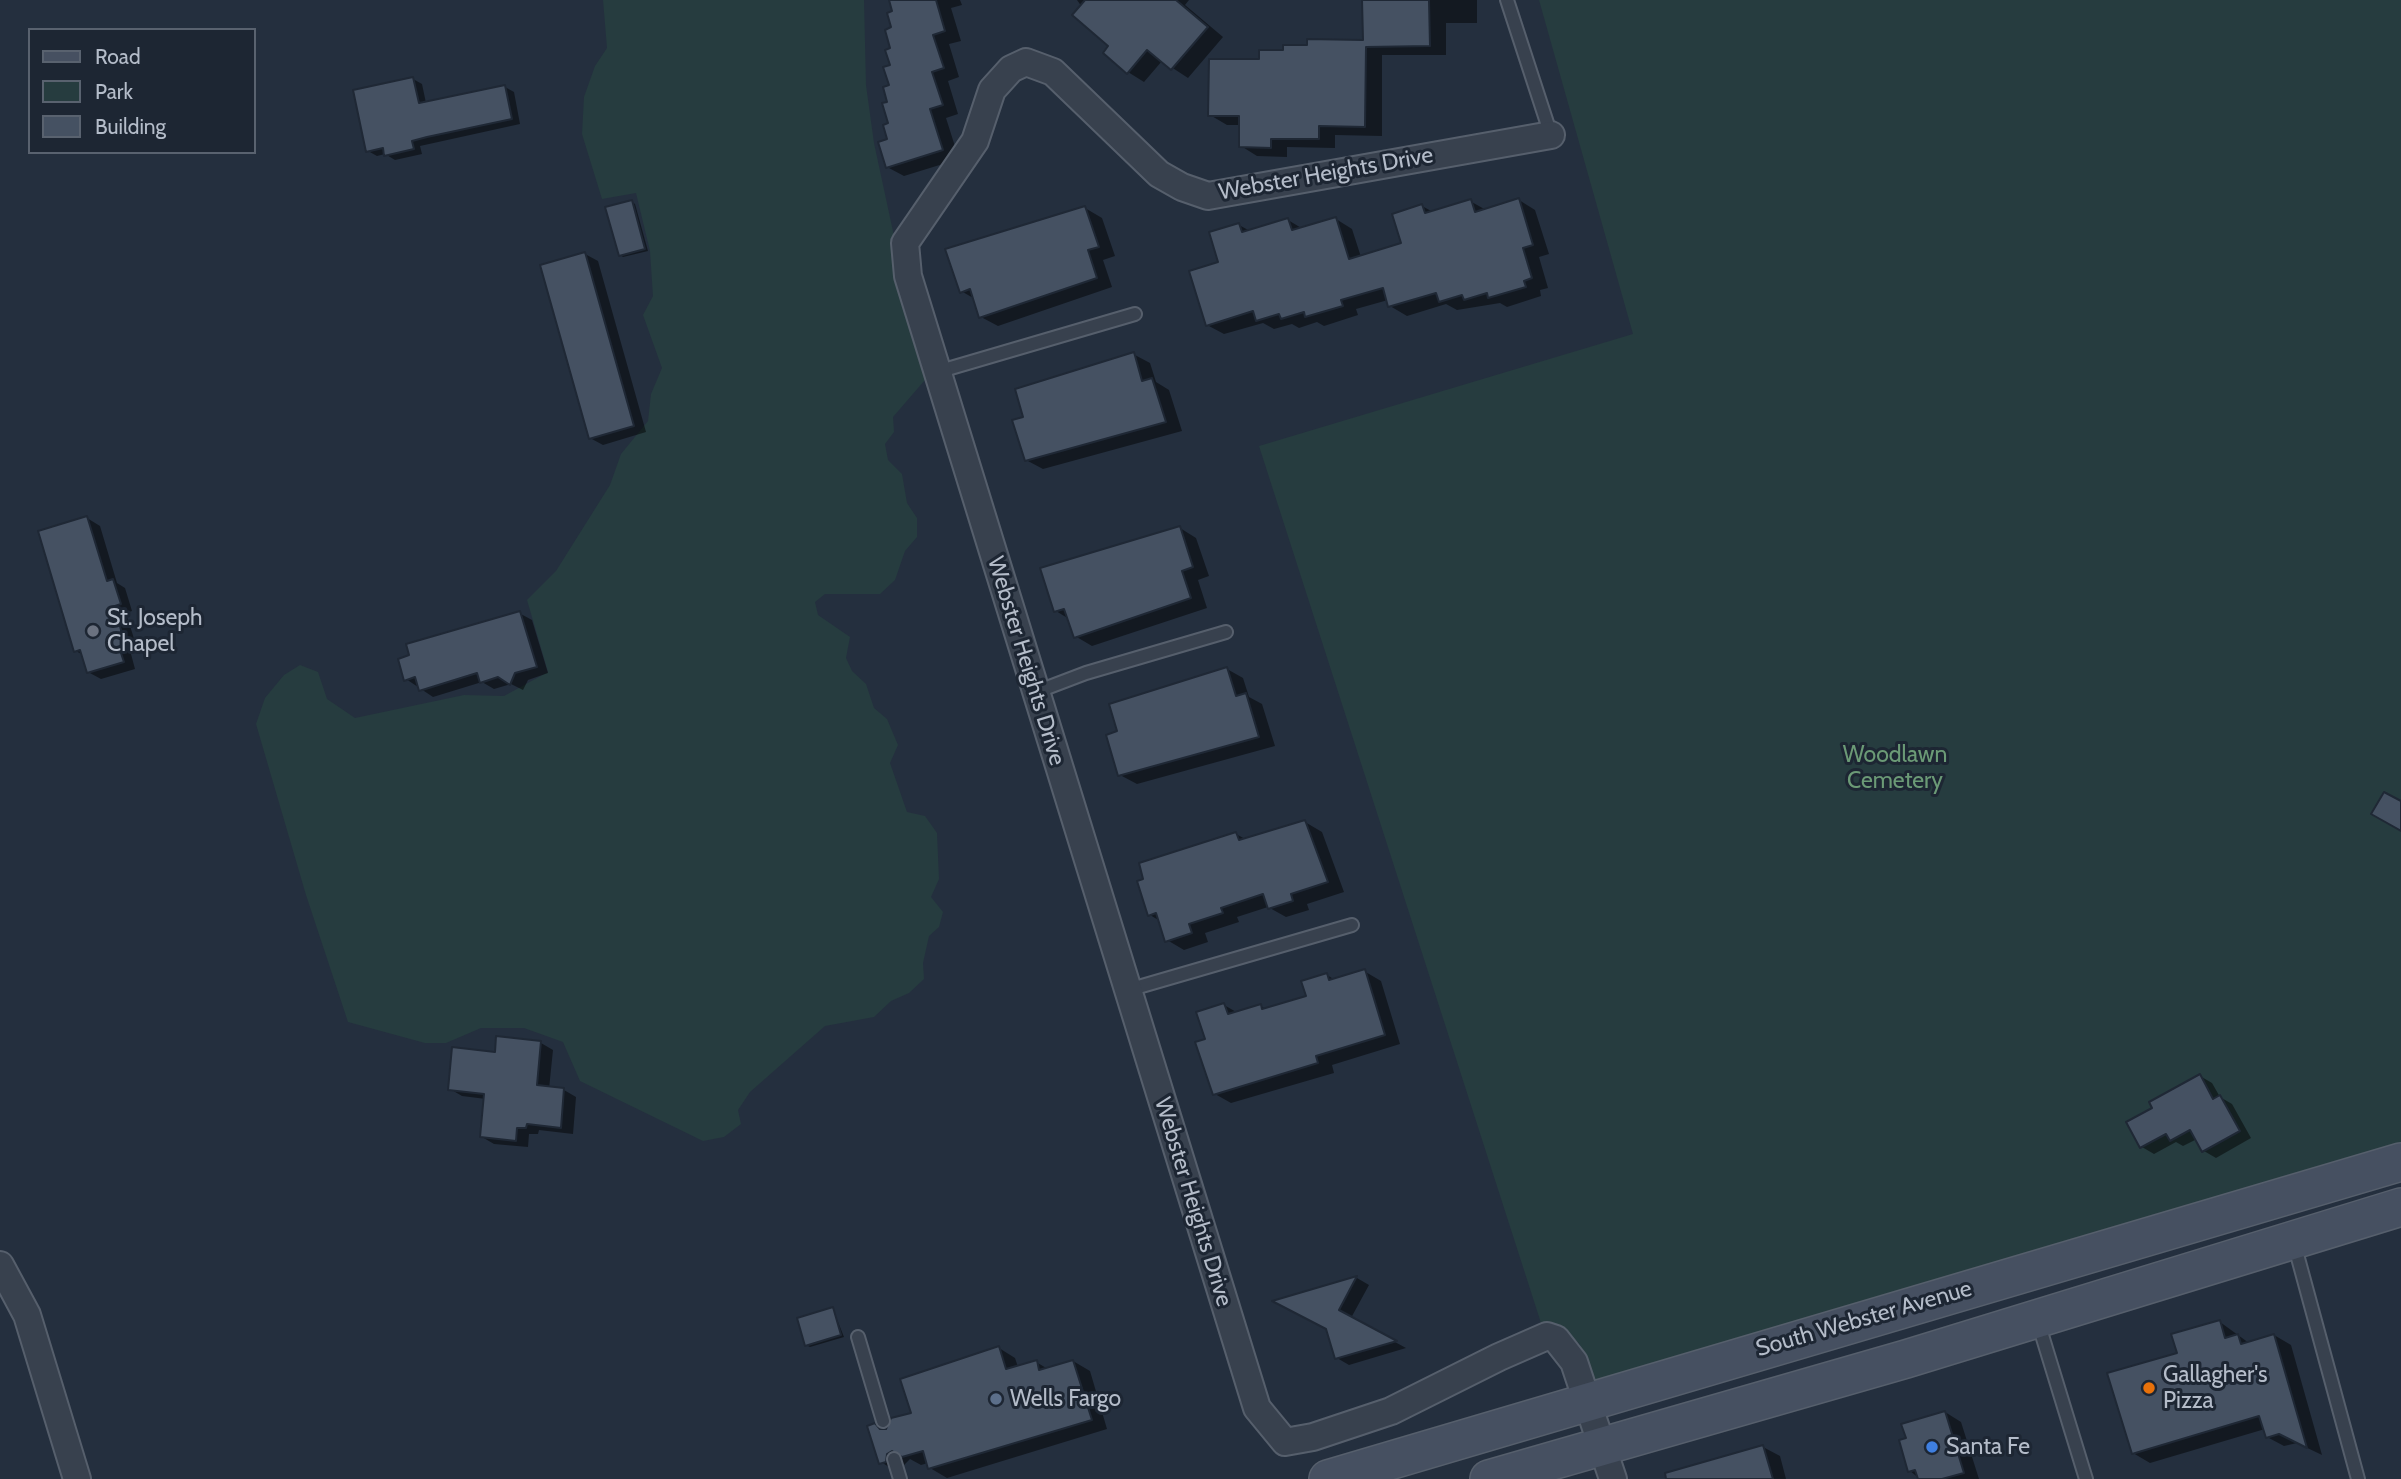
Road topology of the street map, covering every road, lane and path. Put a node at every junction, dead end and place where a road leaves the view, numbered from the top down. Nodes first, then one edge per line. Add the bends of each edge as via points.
1 (1507, 0) edge
2 (1551, 135) joint
3 (1135, 314) dead end
4 (937, 372) junction
5 (1226, 632) dead end
6 (1036, 692) junction
7 (1352, 925) dead end
8 (1128, 990) junction
9 (2401, 1162) edge
10 (2401, 1207) edge
11 (2289, 1242) junction
12 (0, 1265) edge
13 (2038, 1319) junction
14 (858, 1337) dead end
15 (1588, 1400) junction
16 (883, 1421) dead end
17 (894, 1459) dead end
18 (1608, 1462) edge
19 (77, 1479) edge
20 (900, 1479) edge
21 (1328, 1479) edge
22 (1489, 1479) edge
23 (2086, 1479) edge
24 (2358, 1479) edge

1 - 2 lane
2 - 4 street, Webster Heights Drive via 1208,196 1159,174 1053,72 1026,62 1011,69 992,90 975,141 905,243 908,276
3 - 4 lane
4 - 6 street, Webster Heights Drive
5 - 6 lane
6 - 8 street, Webster Heights Drive
7 - 8 lane
8 - 15 street, Webster Heights Drive via 1256,1408 1285,1442 1391,1410 1547,1336 1556,1339 1574,1362
9 - 15 main road, South Webster Avenue
10 - 11 main road
11 - 13 main road
11 - 24 lane via 2298,1258
12 - 19 street via 27,1315
13 - 18 main road
13 - 23 lane
14 - 16 lane
15 - 18 street, Webster Heights Drive
15 - 21 main road, South Webster Avenue
17 - 20 lane
18 - 22 main road

